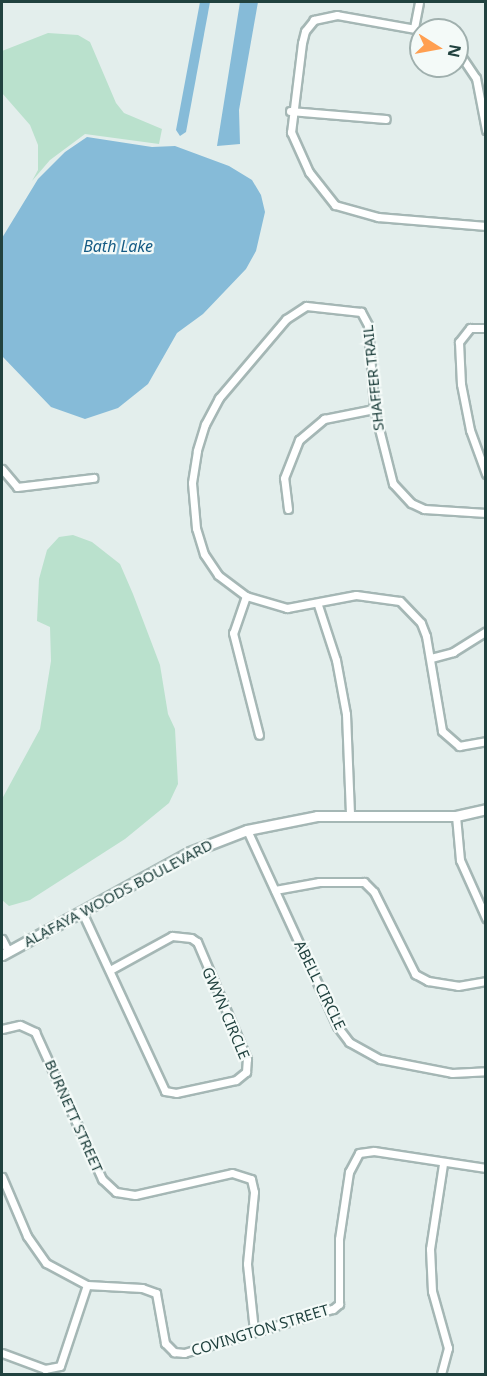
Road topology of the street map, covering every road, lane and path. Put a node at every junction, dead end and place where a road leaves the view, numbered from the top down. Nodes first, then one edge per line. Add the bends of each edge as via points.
1 (419, 2) edge
2 (418, 18) edge
3 (409, 27) edge
4 (469, 68) edge
5 (290, 111) junction
6 (386, 118) dead end
7 (486, 130) edge
8 (486, 226) edge
9 (486, 328) edge
10 (374, 409) junction
11 (2, 469) edge
12 (486, 474) edge
13 (93, 478) dead end
14 (288, 509) dead end
15 (486, 513) edge
16 (246, 596) junction
17 (318, 605) junction
18 (486, 631) edge
19 (431, 658) junction
20 (260, 735) dead end
21 (486, 741) edge
22 (486, 809) edge
23 (350, 814) junction
24 (456, 816) junction
25 (247, 831) junction
26 (275, 890) junction
27 (82, 912) junction
28 (486, 918) edge
29 (2, 939) edge
30 (5, 953) edge
31 (110, 970) junction
32 (486, 981) edge
33 (2, 1029) edge
34 (486, 1071) edge
35 (443, 1164) junction
36 (486, 1168) edge
37 (2, 1177) edge
38 (87, 1285) junction
39 (254, 1331) junction
40 (2, 1353) edge
41 (441, 1374) edge

1 - 2 street
3 - 5 street via 337,15 314,20 305,31
4 - 7 street via 476,78
5 - 6 street
5 - 8 street via 296,147 323,194 335,205 378,217
9 - 12 street via 470,328 459,342 461,384 470,429
10 - 14 street via 324,419 299,440 284,478
10 - 15 street, SHAFFER TRAIL via 385,463 399,492 424,509
10 - 16 street, SHAFFER TRAIL via 368,325 360,312 320,306 297,311 230,383 205,424 197,452 193,503 204,554 218,575
11 - 13 street via 17,487
16 - 17 street, SHAFFER TRAIL via 287,608
16 - 20 street via 233,633
17 - 19 street, SHAFFER TRAIL via 356,595 400,601 422,623
17 - 23 street via 336,660 346,714
18 - 19 street via 453,652
19 - 21 street, SHAFFER TRAIL via 442,730 459,746
22 - 24 street, ALAFAYA WOODS BOULEVARD
23 - 24 street, ALAFAYA WOODS BOULEVARD
23 - 25 street, ALAFAYA WOODS BOULEVARD via 284,821
24 - 28 street via 460,860
25 - 26 street, ABELL CIRCLE
25 - 27 street, ALAFAYA WOODS BOULEVARD via 190,852
26 - 32 street via 319,882 364,882 374,892 415,974 458,986
26 - 34 street, ABELL CIRCLE via 337,1026 349,1042 390,1062 452,1073
27 - 30 street, ALAFAYA WOODS BOULEVARD
27 - 31 street, GWYN CIRCLE
29 - 30 street
31 - 31 street, GWYN CIRCLE via 165,1091 176,1093 236,1080 246,1072 247,1059 197,942 172,936
33 - 39 street, BURNETT STREET via 20,1025 35,1032 102,1179 116,1192 135,1195 232,1173 251,1179 254,1192 247,1264
35 - 36 street, COVINGTON STREET
35 - 39 street, COVINGTON STREET via 374,1151 359,1153 349,1172 339,1239 339,1304
35 - 41 street via 430,1249 432,1291 448,1348
37 - 38 street, COVINGTON STREET via 37,1252 60,1273
38 - 39 street, COVINGTON STREET via 149,1289 156,1293 165,1343 174,1352 184,1353
38 - 40 street via 60,1366 45,1369

